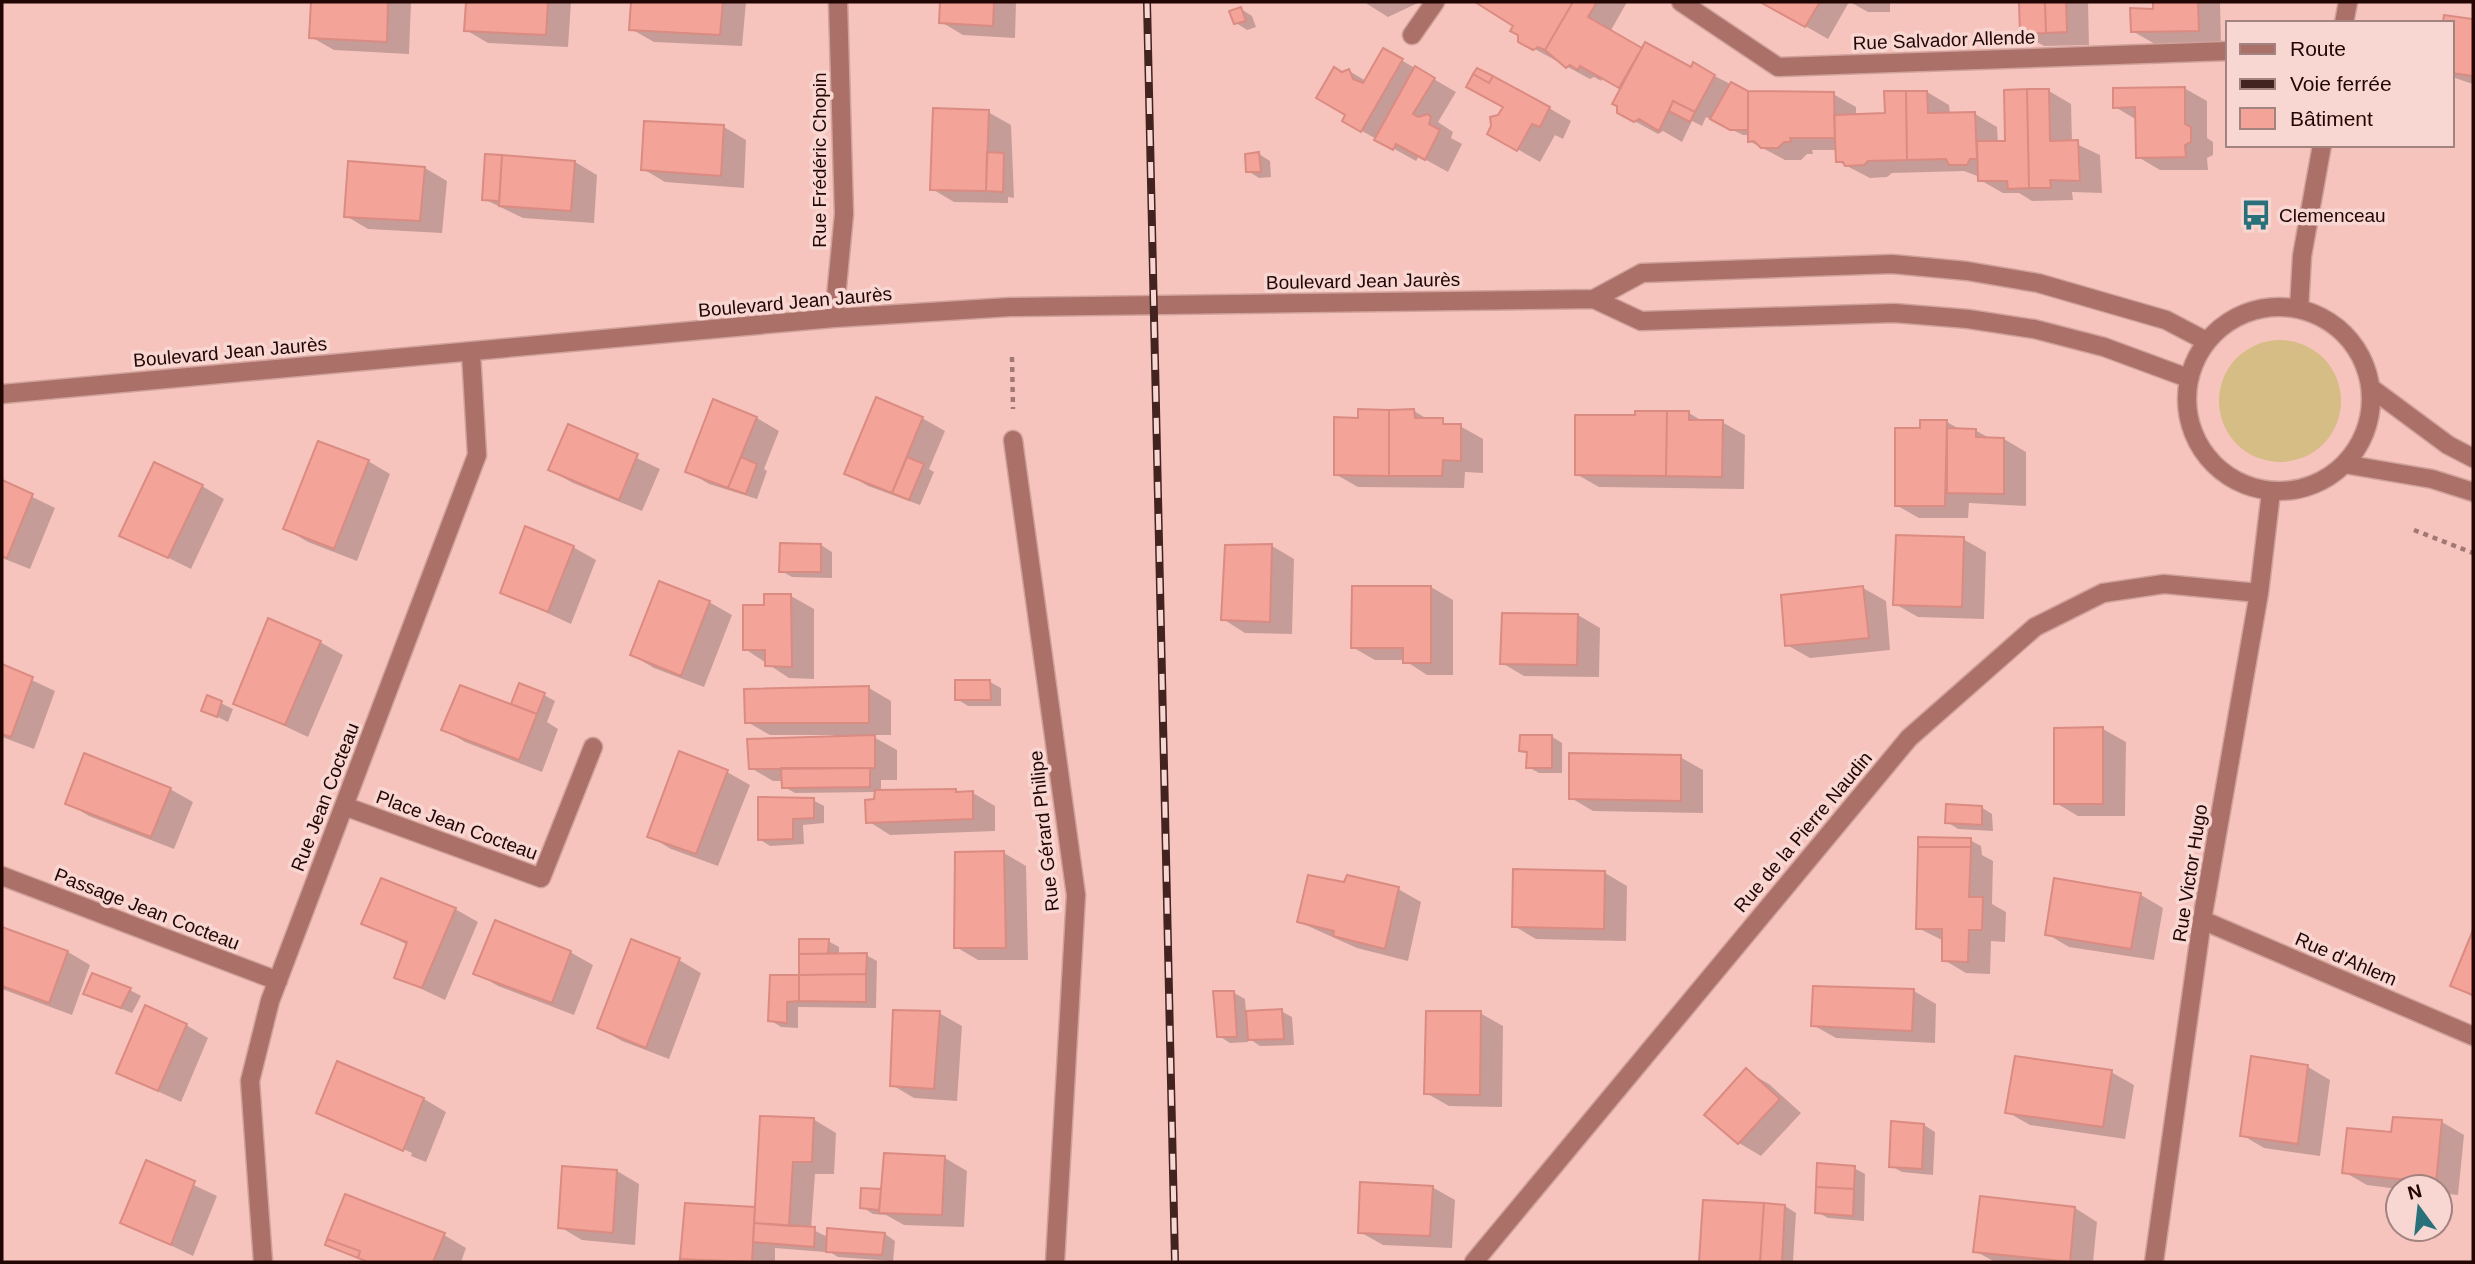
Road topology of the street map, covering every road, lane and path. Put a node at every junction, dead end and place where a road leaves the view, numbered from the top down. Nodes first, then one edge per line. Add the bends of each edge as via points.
1 (838, 2) edge
2 (1435, 2) edge
3 (1681, 2) edge
4 (2348, 2) edge
5 (2344, 21) edge
6 (1412, 35) dead end
7 (2226, 51) edge
8 (2322, 147) edge
9 (1594, 299) junction
10 (2299, 309) junction
11 (834, 318) junction
12 (2206, 341) junction
13 (471, 353) junction
14 (1012, 357) dead end
15 (2188, 378) junction
16 (2371, 388) junction
17 (2, 394) edge
18 (1013, 440) joint
19 (2473, 458) edge
20 (2344, 464) junction
21 (2271, 492) junction
22 (2473, 492) edge
23 (2414, 530) dead end
24 (2473, 553) edge
25 (2259, 593) junction
26 (593, 747) dead end
27 (344, 806) junction
28 (2, 876) edge
29 (2202, 920) junction
30 (278, 981) junction
31 (2473, 1036) edge
32 (263, 1262) edge
33 (1055, 1262) edge
34 (1474, 1262) edge
35 (2154, 1262) edge

1 - 11 street, Rue Frédéric Chopin via 844,214
2 - 6 street
3 - 7 street, Rue Salvador Allende via 1778,67
4 - 5 street
8 - 10 street via 2302,256
9 - 11 street, Boulevard Jean Jaurès via 1010,307
9 - 12 street, Boulevard Jean Jaurès via 1642,273 1892,264 2038,284 2166,320
9 - 15 street, Boulevard Jean Jaurès via 1641,321 1894,313 1968,319 2104,346
10 - 12 street via 2265,307 2232,319
10 - 16 street via 2326,319 2347,337 2363,360
11 - 13 street, Boulevard Jean Jaurès
12 - 15 street
13 - 17 street, Boulevard Jean Jaurès
13 - 27 street, Rue Jean Cocteau via 477,455
14 - 18 path
15 - 21 street via 2188,418 2203,454 2233,480
16 - 19 street
16 - 20 street via 2364,434
18 - 33 street, Rue Gérard Philipe via 1076,895
20 - 21 street via 2310,486
20 - 22 street via 2432,479
21 - 25 street, Rue Victor Hugo
23 - 24 path
25 - 29 street, Rue Victor Hugo
25 - 34 street, Rue de la Pierre Naudin via 2164,584 2115,591 2035,627 1909,738
26 - 27 street, Place Jean Cocteau via 541,878
27 - 30 street, Rue Jean Cocteau
28 - 30 street, Passage Jean Cocteau
29 - 31 street, Rue d'Ahlem
29 - 35 street, Rue Victor Hugo
30 - 32 street, Rue Jean Cocteau via 250,1081

